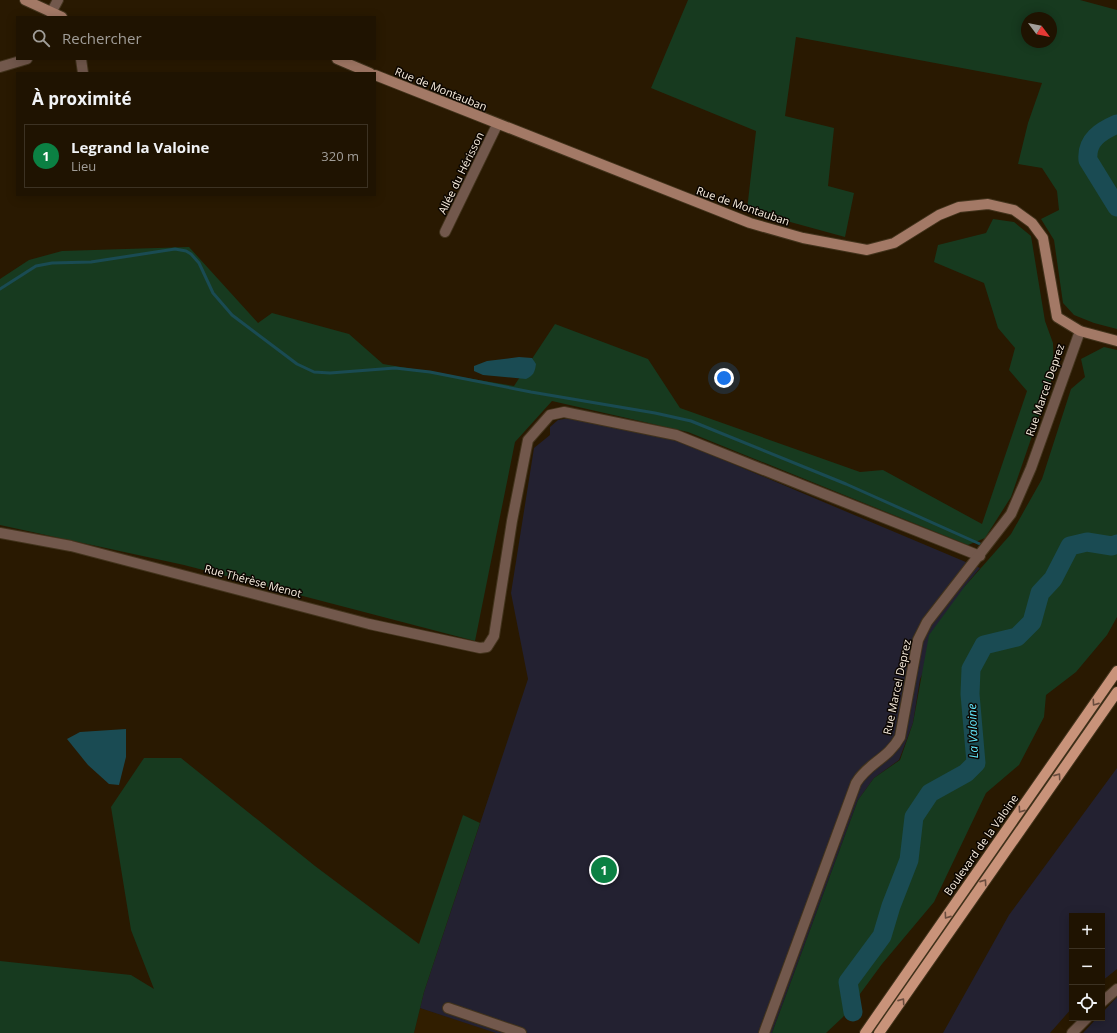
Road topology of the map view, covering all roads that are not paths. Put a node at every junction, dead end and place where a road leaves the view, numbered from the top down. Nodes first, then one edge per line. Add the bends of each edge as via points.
1 (25, 0) edge
2 (58, 0) edge
3 (50, 13) junction
4 (59, 16) edge
5 (24, 60) edge
6 (81, 60) edge
7 (339, 60) edge
8 (0, 67) edge
9 (83, 72) edge
10 (368, 72) edge
11 (376, 75) edge
12 (498, 125) junction
13 (445, 232) dead end
14 (1080, 331) junction
15 (1117, 341) edge
16 (0, 533) edge
17 (980, 556) junction
18 (1117, 671) edge
19 (1117, 692) edge
20 (1117, 990) edge
21 (1105, 1000) edge
22 (448, 1008) dead end
23 (1084, 1021) edge
24 (521, 1033) edge
25 (764, 1033) edge
26 (865, 1033) edge
27 (880, 1033) edge
28 (1072, 1033) edge

1 - 3 street
2 - 3 street
3 - 4 street
5 - 8 street
6 - 9 street
7 - 10 street
11 - 12 street, Rue de Montauban
12 - 13 street, Allée du Hérisson
12 - 14 street, Rue de Montauban via 750,223 848,248 866,250 894,243 939,215 959,207 988,204 1014,210 1032,224 1043,238 1057,317
14 - 15 street, Rue de Montauban
14 - 17 street, Rue Marcel Deprez via 1031,468 1011,514
16 - 17 street, Rue Thérèse Menot via 71,546 369,624 480,648 487,647 494,636 528,440 550,415 564,412 676,435
17 - 25 street, Rue Marcel Deprez via 927,622 918,640 900,737 894,749 869,767 856,783
18 -> 26 main road, Boulevard de la Valoine
27 -> 19 main road
20 - 21 street
22 - 24 street
23 - 28 street

